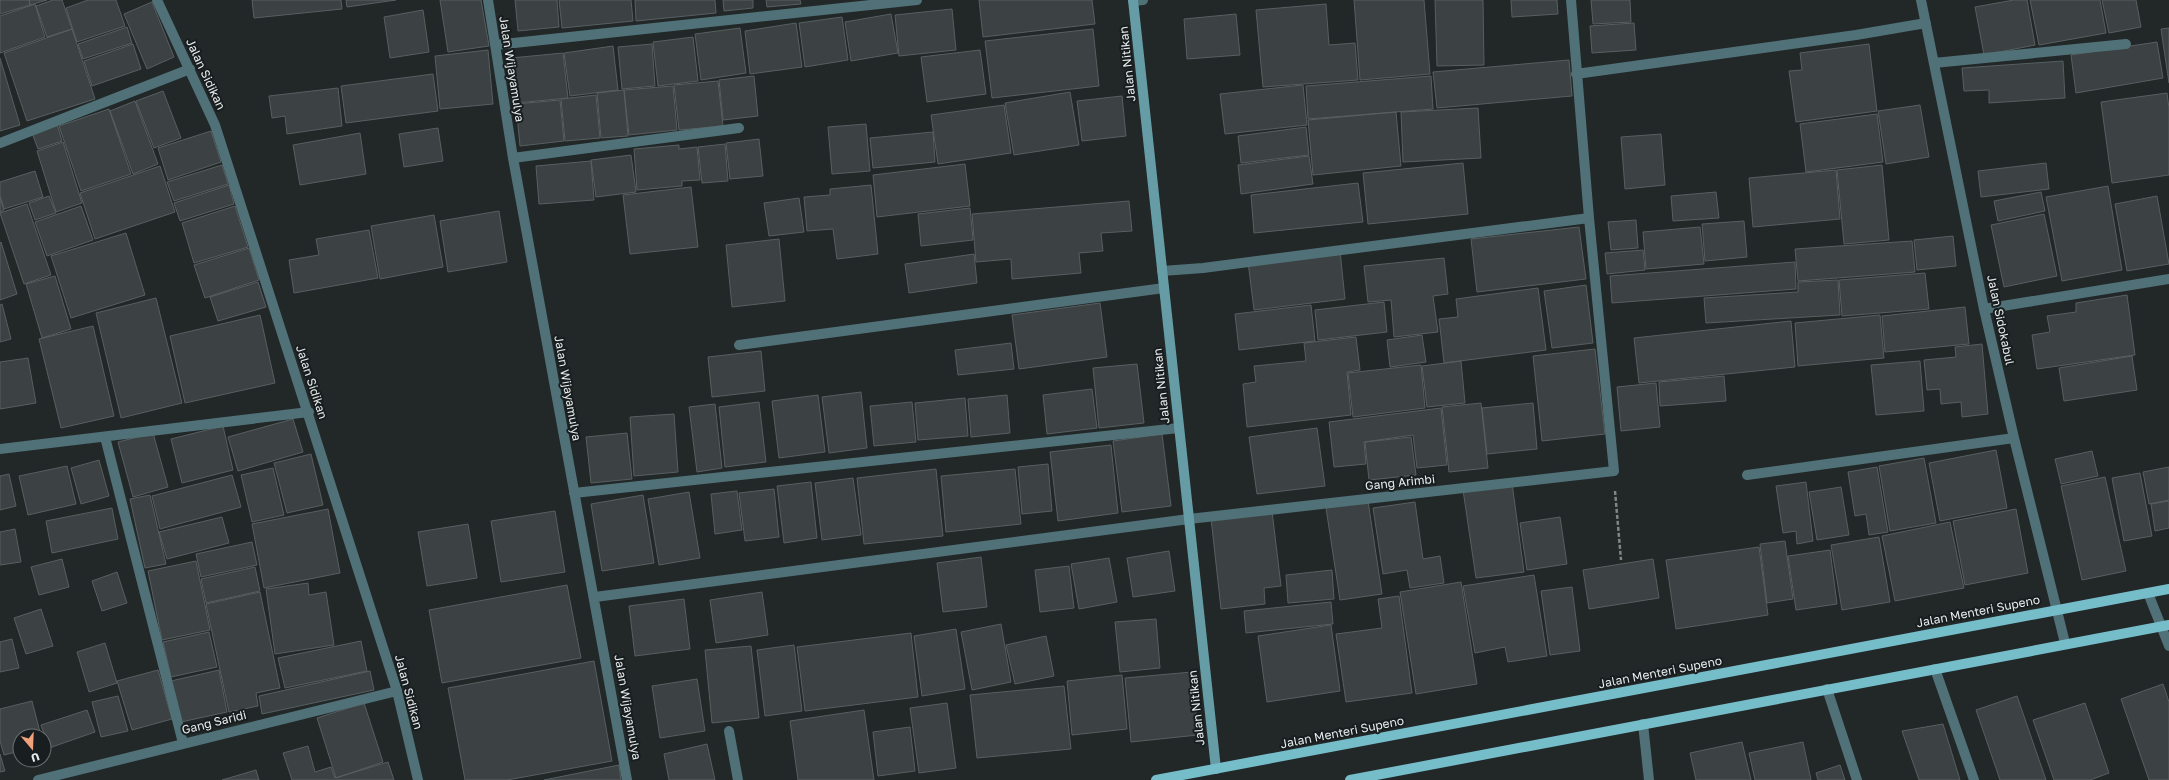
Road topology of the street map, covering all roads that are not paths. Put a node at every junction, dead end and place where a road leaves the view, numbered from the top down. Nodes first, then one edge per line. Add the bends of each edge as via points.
1 (157, 0) edge
2 (488, 0) edge
3 (917, 0) edge
4 (1136, 0) edge
5 (1571, 0) edge
6 (1921, 0) edge
7 (1926, 23) junction
8 (2126, 44) dead end
9 (495, 45) junction
10 (1934, 63) junction
11 (190, 69) junction
12 (1576, 74) junction
13 (739, 128) dead end
14 (0, 143) edge
15 (513, 158) junction
16 (1589, 218) junction
17 (1162, 271) junction
18 (2169, 279) edge
19 (1164, 288) junction
20 (1984, 309) junction
21 (738, 345) dead end
22 (309, 412) junction
23 (1179, 428) junction
24 (105, 437) junction
25 (2014, 438) junction
26 (0, 449) edge
27 (1747, 475) dead end
28 (574, 493) junction
29 (1189, 519) junction
30 (2169, 589) edge
31 (2148, 593) junction
32 (595, 597) junction
33 (2057, 609) junction
34 (2166, 626) edge
35 (2065, 644) junction
36 (2169, 646) edge
37 (1935, 669) junction
38 (1828, 689) junction
39 (397, 691) junction
40 (1643, 724) junction
41 (729, 731) dead end
42 (183, 743) junction
43 (1216, 769) junction
44 (38, 780) edge
45 (418, 780) edge
46 (627, 780) edge
47 (738, 780) edge
48 (1156, 780) edge
49 (1350, 780) edge
50 (1650, 780) edge
51 (1857, 780) edge
52 (1974, 780) edge

1 - 11 street, Jalan Sidikan
2 - 9 street, Jalan Wijayamulya
3 - 9 street
4 - 17 street, Jalan Nitikan
5 - 12 street
6 - 7 street, Jalan Sidokabul
7 - 10 street, Jalan Sidokabul
7 - 12 street
8 - 10 street
9 - 15 street, Jalan Wijayamulya
10 - 20 street, Jalan Sidokabul
11 - 14 street
11 - 22 street, Jalan Sidikan via 215,125
12 - 16 street
13 - 15 street
15 - 28 street, Jalan Wijayamulya
16 - 17 street via 1203,268
16 - 29 street, Gang Arimbi via 1614,471
17 - 19 street, Jalan Nitikan
18 - 20 street
19 - 21 street
19 - 23 street, Jalan Nitikan
20 - 25 street, Jalan Sidokabul
22 - 24 street
22 - 39 street, Jalan Sidikan
23 - 28 street
23 - 29 street, Jalan Nitikan
24 - 26 street
24 - 42 street
25 - 27 street
25 - 33 street, Jalan Sidokabul
28 - 32 street, Jalan Wijayamulya
29 - 32 street, Gang Arimbi
29 - 43 street, Jalan Nitikan
30 - 31 main road, Jalan Menteri Supeno
31 - 33 main road, Jalan Menteri Supeno
31 - 34 street
32 - 46 street, Jalan Wijayamulya
33 - 35 street, Jalan Sidokabul
33 - 43 main road, Jalan Menteri Supeno
34 - 35 main road
34 - 36 street
35 - 37 main road
37 - 38 main road
37 - 52 street
38 - 40 main road
38 - 51 street
39 - 42 street, Gang Saridi
39 - 45 street, Jalan Sidikan
40 - 49 main road
40 - 50 street
41 - 47 street
42 - 44 street, Gang Saridi
43 - 48 main road, Jalan Menteri Supeno

